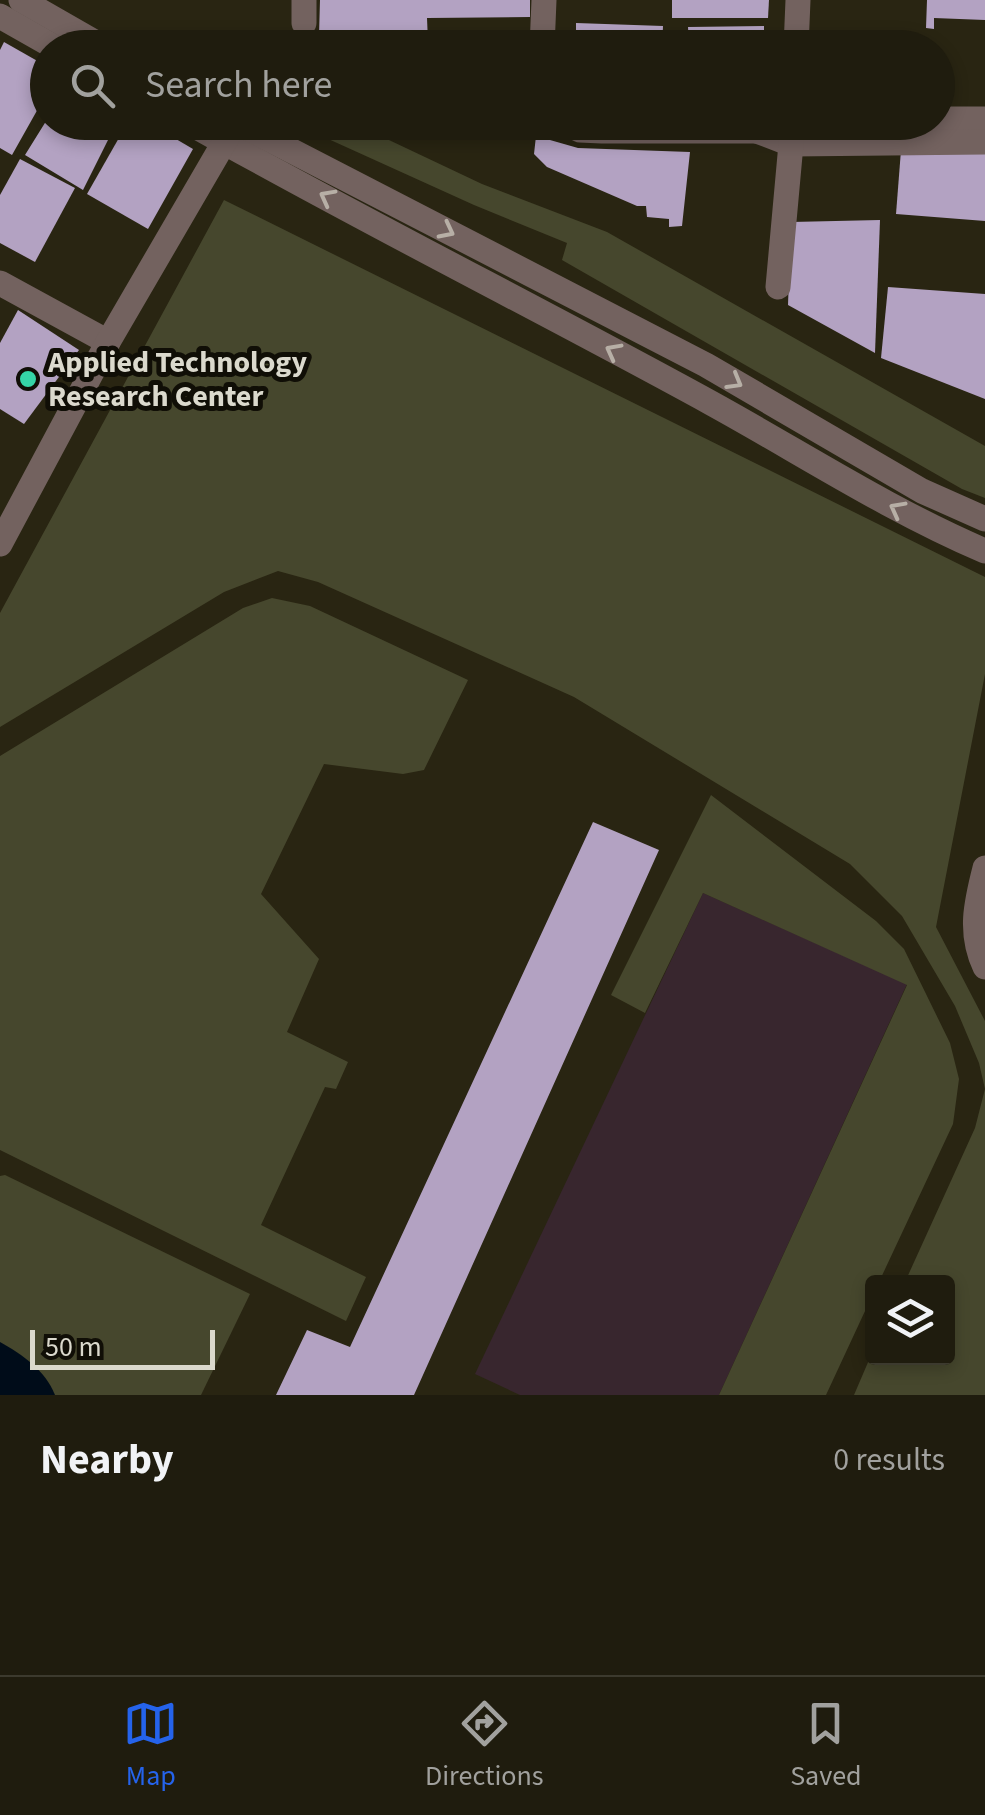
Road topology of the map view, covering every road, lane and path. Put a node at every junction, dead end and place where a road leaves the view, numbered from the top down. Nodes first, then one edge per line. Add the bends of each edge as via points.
1 (22, 0) edge
2 (544, 0) edge
3 (798, 0) edge
4 (0, 16) edge
5 (73, 30) edge
6 (543, 30) edge
7 (797, 30) edge
8 (30, 33) edge
9 (955, 119) edge
10 (985, 119) edge
11 (226, 140) edge
12 (251, 140) edge
13 (254, 140) edge
14 (788, 140) edge
15 (952, 140) edge
16 (985, 142) edge
17 (0, 283) edge
18 (778, 287) dead end
19 (108, 342) junction
20 (985, 519) edge
21 (0, 544) edge
22 (985, 551) edge
23 (985, 868) edge
24 (985, 967) edge

1 - 5 street
2 - 6 street
3 - 7 street
4 - 8 street
9 - 10 street
11 - 19 street
22 -> 12 street via 890,505
13 -> 20 street via 706,365 922,491
14 - 18 street
15 - 16 street
17 - 19 street
19 - 21 street
23 - 24 street via 974,928

